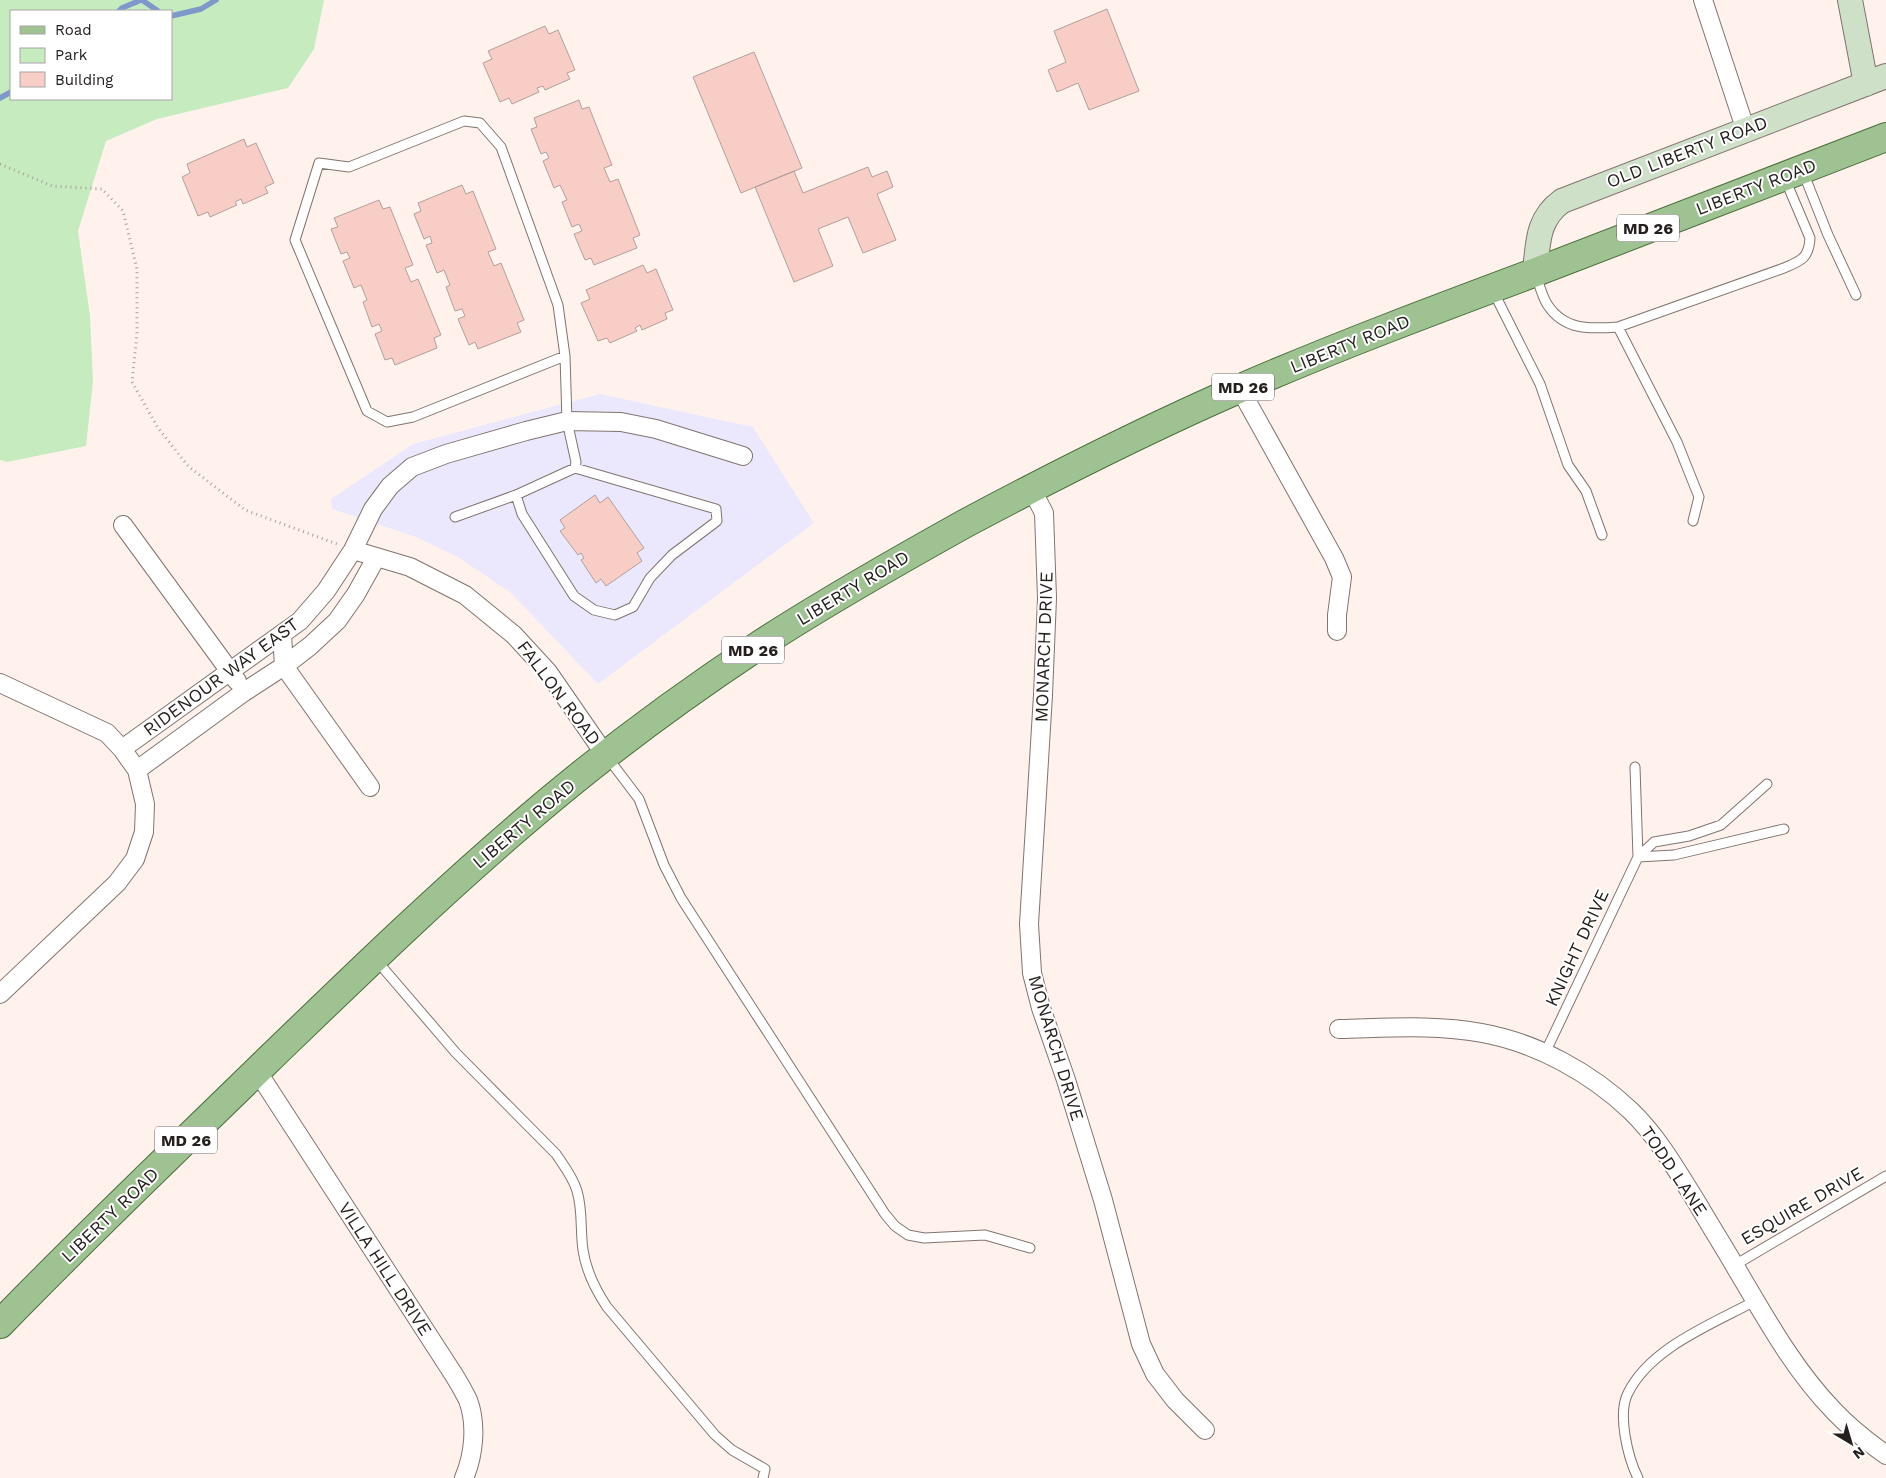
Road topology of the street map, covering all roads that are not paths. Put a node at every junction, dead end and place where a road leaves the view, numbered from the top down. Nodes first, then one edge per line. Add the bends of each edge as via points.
1 (1703, 0) edge
2 (1850, 0) edge
3 (1876, 80) edge
4 (1746, 131) junction
5 (1886, 137) edge
6 (1793, 173) junction
7 (1535, 272) junction
8 (1492, 288) junction
9 (1856, 295) dead end
10 (1618, 327) junction
11 (565, 356) junction
12 (1240, 389) junction
13 (567, 421) junction
14 (743, 456) dead end
15 (575, 468) junction
16 (1032, 488) junction
17 (516, 495) junction
18 (455, 517) dead end
19 (1693, 522) dead end
20 (123, 525) dead end
21 (1602, 535) dead end
22 (353, 550) junction
23 (376, 558) junction
24 (1337, 631) dead end
25 (282, 635) junction
26 (284, 666) junction
27 (230, 672) junction
28 (0, 683) edge
29 (244, 692) junction
30 (122, 749) junction
31 (606, 756) junction
32 (1635, 767) dead end
33 (138, 770) junction
34 (1767, 784) dead end
35 (370, 787) dead end
36 (1784, 829) dead end
37 (1638, 857) junction
38 (375, 958) junction
39 (0, 994) edge
40 (1339, 1029) dead end
41 (1546, 1053) junction
42 (257, 1071) junction
43 (1886, 1176) edge
44 (1030, 1248) dead end
45 (1735, 1265) junction
46 (1755, 1301) junction
47 (0, 1324) edge
48 (1205, 1430) dead end
49 (1886, 1455) edge
50 (464, 1478) edge
51 (763, 1478) edge
52 (1638, 1478) edge

1 - 4 street
2 - 3 street
3 - 4 street, OLD LIBERTY ROAD
4 - 7 street, OLD LIBERTY ROAD via 1562,200 1552,208 1541,227
5 - 6 main road, LIBERTY ROAD / MD 26
6 - 7 main road, LIBERTY ROAD / MD 26
6 - 9 lane via 1828,235
6 - 10 lane via 1810,238 1806,256 1784,268
7 - 8 main road, LIBERTY ROAD / MD 26
7 - 10 lane via 1547,304 1556,315 1587,329
8 - 12 main road, LIBERTY ROAD / MD 26
8 - 21 lane via 1540,384 1568,465 1586,492
10 - 19 lane via 1677,442 1698,497
11 - 11 lane via 412,417 387,422 367,411 295,240 319,162 349,167 464,121 480,123 501,148 558,305
11 - 13 lane
12 - 16 main road, LIBERTY ROAD / MD 26 via 1124,441
12 - 24 street via 1342,577
13 - 14 street, RIDENOUR WAY EAST via 621,422 656,428
13 - 15 lane
13 - 22 street, RIDENOUR WAY EAST via 526,430 412,467 390,486 373,509
15 - 17 lane
15 - 17 lane via 716,509 717,521 672,555 650,578 632,607 614,615 594,610 574,596 522,514
16 - 31 main road, LIBERTY ROAD / MD 26 via 907,556 798,621 713,677
16 - 48 street, MONARCH DRIVE via 1044,513 1047,598 1029,924 1032,972 1103,1200 1141,1344 1156,1374 1175,1400
17 - 18 lane
20 - 27 street
22 - 23 street, FALLON ROAD
22 - 25 street, RIDENOUR WAY EAST via 326,591 300,621
23 - 26 street, RIDENOUR WAY EAST via 337,621
23 - 31 street, FALLON ROAD via 410,567 465,595 514,635 548,672
25 - 26 street
25 - 27 street, RIDENOUR WAY EAST
26 - 29 street, RIDENOUR WAY EAST
26 - 35 street
27 - 29 street
27 - 30 street, RIDENOUR WAY EAST
28 - 30 street via 106,733
29 - 33 street, RIDENOUR WAY EAST
30 - 33 street
31 - 38 main road, LIBERTY ROAD / MD 26 via 497,845
31 - 44 lane via 639,799 664,865 681,898 895,1226 924,1238 985,1234
32 - 37 lane
33 - 39 street via 145,804 144,832 135,859 117,883
34 - 37 lane via 1721,825 1689,836 1654,842
36 - 37 lane via 1674,856
37 - 41 lane, KNIGHT DRIVE
38 - 42 main road, LIBERTY ROAD / MD 26
38 - 51 lane via 456,1053 556,1154 577,1191 586,1265 607,1307 715,1435 732,1450 765,1469
40 - 41 street, TODD LANE via 1432,1026 1483,1033
41 - 45 street, TODD LANE via 1607,1091 1631,1112 1659,1144
42 - 47 main road, LIBERTY ROAD / MD 26
42 - 50 street, VILLA HILL DRIVE via 468,1400 473,1422 473,1448
43 - 45 lane, ESQUIRE DRIVE
45 - 46 street, TODD LANE
46 - 49 street, TODD LANE via 1806,1378 1834,1412
46 - 52 lane via 1664,1350 1643,1370 1626,1395 1623,1425 1632,1466

